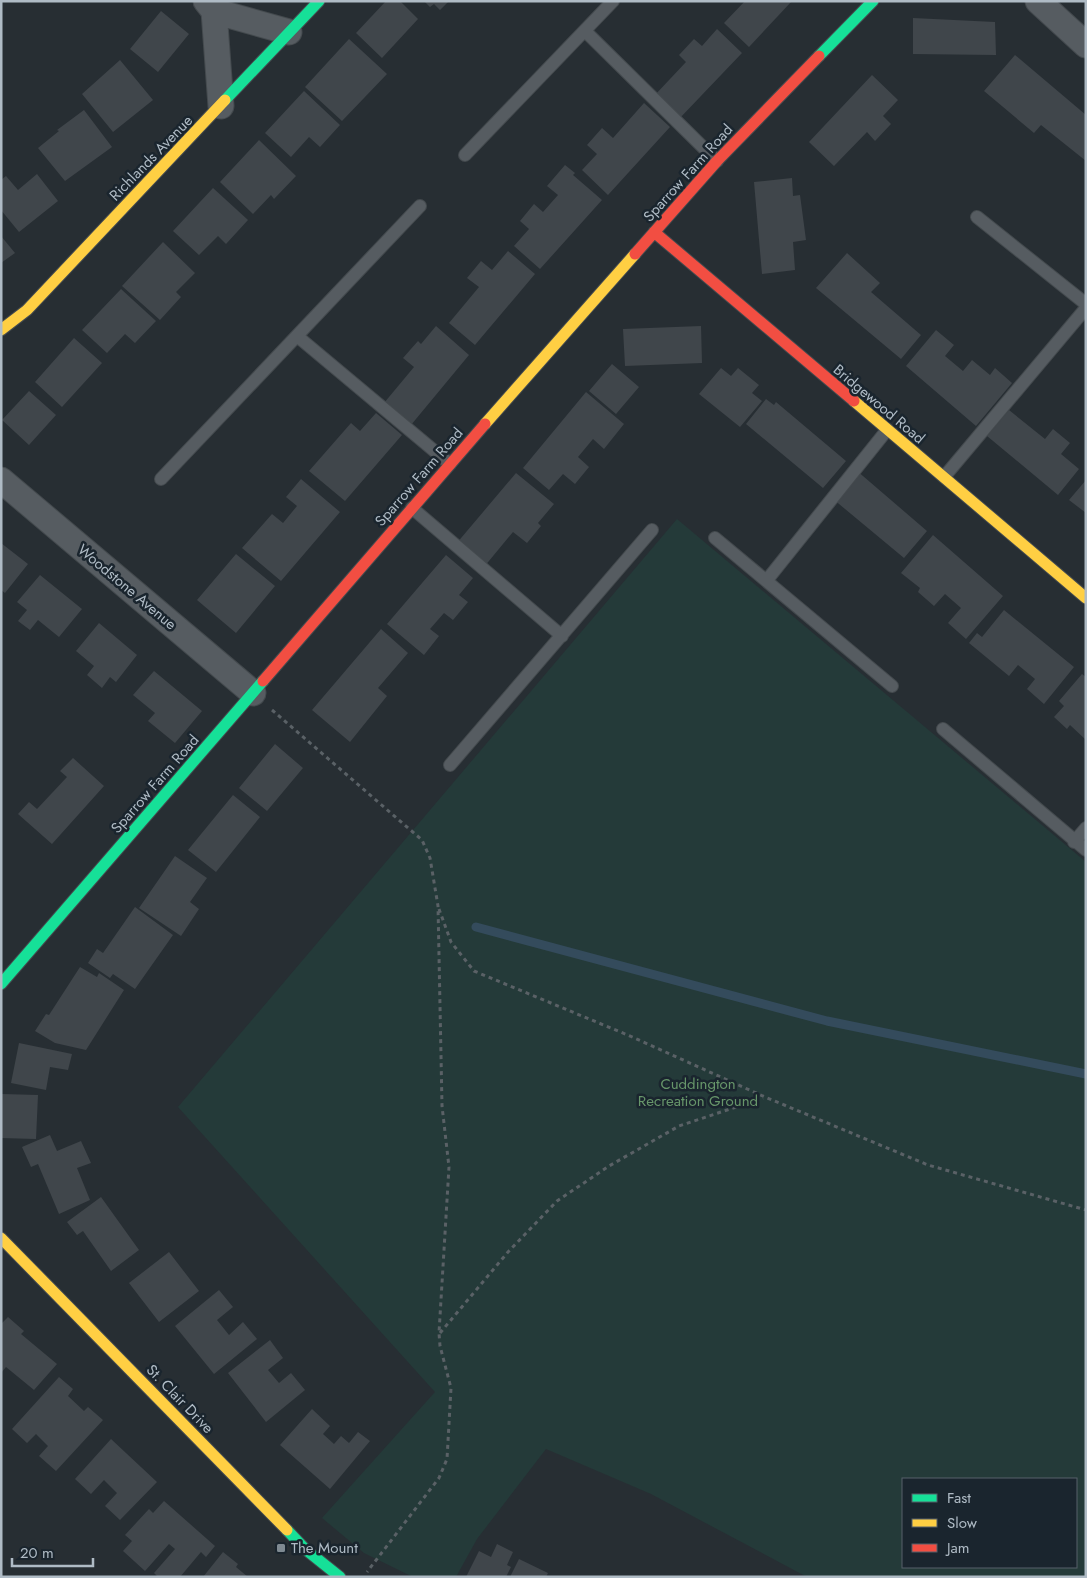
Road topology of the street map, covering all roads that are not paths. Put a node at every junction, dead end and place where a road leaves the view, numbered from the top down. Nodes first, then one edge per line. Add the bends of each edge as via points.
1 (319, 1) edge
2 (613, 1) edge
3 (873, 1) edge
4 (210, 6) edge
5 (1051, 6) edge
6 (585, 31) junction
7 (289, 32) junction
8 (1086, 46) edge
9 (222, 106) junction
10 (465, 155) dead end
11 (717, 161) junction
12 (420, 206) dead end
13 (977, 217) dead end
14 (654, 232) junction
15 (1086, 304) edge
16 (1086, 308) edge
17 (1, 330) edge
18 (297, 336) junction
19 (887, 430) junction
20 (450, 464) junction
21 (944, 477) junction
22 (161, 479) dead end
23 (1, 480) edge
24 (412, 508) junction
25 (652, 530) dead end
26 (714, 538) dead end
27 (766, 580) junction
28 (1086, 598) edge
29 (562, 636) junction
30 (892, 686) dead end
31 (253, 693) junction
32 (944, 729) dead end
33 (450, 765) dead end
34 (1086, 828) edge
35 (1074, 842) junction
36 (1086, 850) edge
37 (1, 984) edge
38 (1, 1238) edge
39 (340, 1577) edge

1 - 7 street, Richlands Avenue
2 - 6 lane
3 - 11 street, Sparrow Farm Road
4 - 7 street
4 - 9 street
5 - 8 street
6 - 10 lane
6 - 11 lane
7 - 9 street, Richlands Avenue
9 - 17 street, Richlands Avenue via 27,310
11 - 14 street, Sparrow Farm Road
12 - 18 lane
13 - 15 lane
14 - 19 street, Bridgewood Road
14 - 20 street, Sparrow Farm Road
16 - 21 lane
18 - 20 lane
18 - 22 lane
19 - 21 street, Bridgewood Road
19 - 27 lane
20 - 24 street, Sparrow Farm Road
21 - 28 street, Bridgewood Road
23 - 31 street, Woodstone Avenue
24 - 29 lane
24 - 31 street, Sparrow Farm Road
25 - 29 lane
26 - 27 lane
27 - 30 lane
29 - 33 lane
31 - 37 street, Sparrow Farm Road
32 - 35 lane
34 - 35 lane
35 - 36 lane
38 - 39 street, St. Clair Drive via 306,1549

